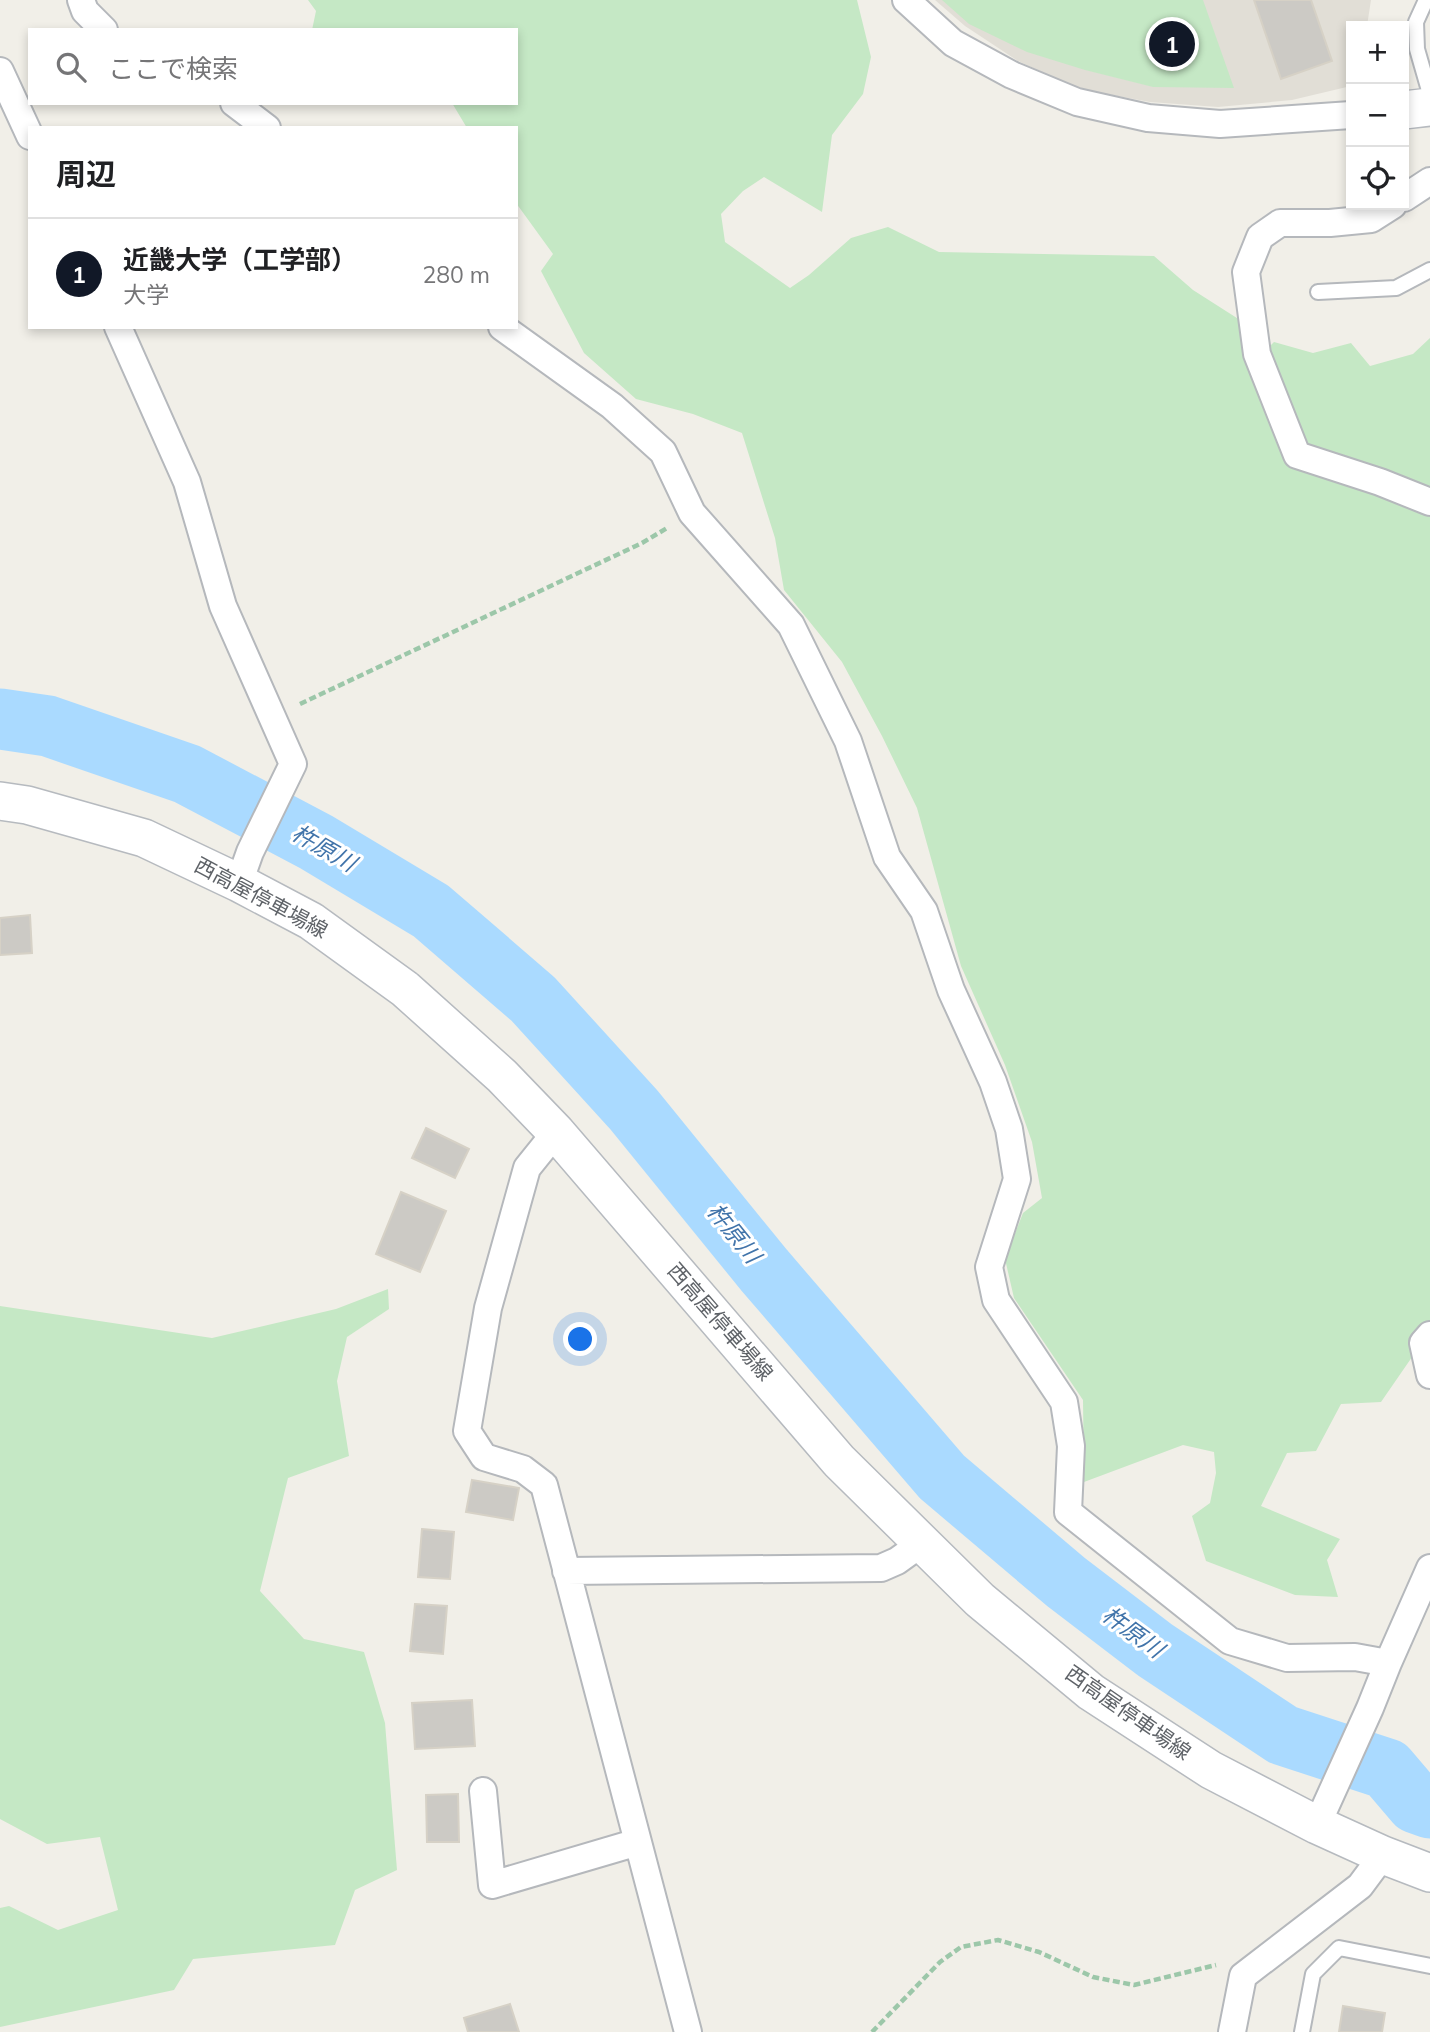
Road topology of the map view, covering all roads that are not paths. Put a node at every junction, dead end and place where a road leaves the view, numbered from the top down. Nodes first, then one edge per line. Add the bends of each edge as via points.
1 (81, 0) edge
2 (906, 0) edge
3 (1426, 0) edge
4 (102, 28) edge
5 (0, 71) edge
6 (1430, 94) edge
7 (237, 105) edge
8 (1430, 107) edge
9 (1409, 109) edge
10 (1346, 115) edge
11 (264, 126) edge
12 (28, 132) edge
13 (1430, 181) edge
14 (1409, 195) edge
15 (1385, 210) edge
16 (1430, 270) edge
17 (1318, 292) dead end
18 (119, 329) edge
19 (505, 329) edge
20 (1430, 502) edge
21 (0, 801) edge
22 (239, 883) junction
23 (556, 1132) junction
24 (1430, 1335) edge
25 (1430, 1375) edge
26 (922, 1543) junction
27 (1430, 1568) edge
28 (566, 1571) junction
29 (1388, 1663) junction
30 (483, 1791) dead end
31 (1317, 1825) junction
32 (638, 1842) junction
33 (1383, 1855) junction
34 (1430, 1873) edge
35 (1430, 1966) edge
36 (688, 2032) edge
37 (1232, 2032) edge
38 (1302, 2032) edge

1 - 4 street
2 - 10 street via 953,43 1012,75 1077,102 1148,118 1220,124
3 - 6 lane via 1416,22 1417,49
5 - 12 street
7 - 11 street
8 - 9 main road
13 - 14 street
15 - 20 street via 1371,219 1280,223 1260,237 1246,272 1257,354 1297,455
16 - 17 lane via 1396,288
18 - 22 street via 187,482 223,606 293,764
19 - 29 street via 612,406 663,452 692,513 791,625 848,741 887,857 924,911 951,990 1009,1129 1017,1179 989,1267 996,1300 1063,1402 1071,1446 1068,1512 1230,1641 1287,1658 1355,1657
21 - 22 main road, 西高屋停車場線 via 144,838
22 - 23 main road, 西高屋停車場線 via 311,921 405,989 502,1076
23 - 26 main road, 西高屋停車場線 via 839,1461
23 - 28 street via 527,1168 488,1308 467,1431 484,1457 523,1469 544,1485
24 - 25 street via 1423,1343
26 - 28 street via 881,1568
26 - 31 main road, 西高屋停車場線 via 980,1600 1091,1692 1211,1770
27 - 29 street
28 - 32 street
29 - 31 street
30 - 32 street via 492,1885
31 - 33 main road, 西高屋停車場線
32 - 36 street
33 - 34 main road, 西高屋停車場線
33 - 37 street via 1360,1886 1242,1976
35 - 38 lane via 1339,1948 1313,1974

